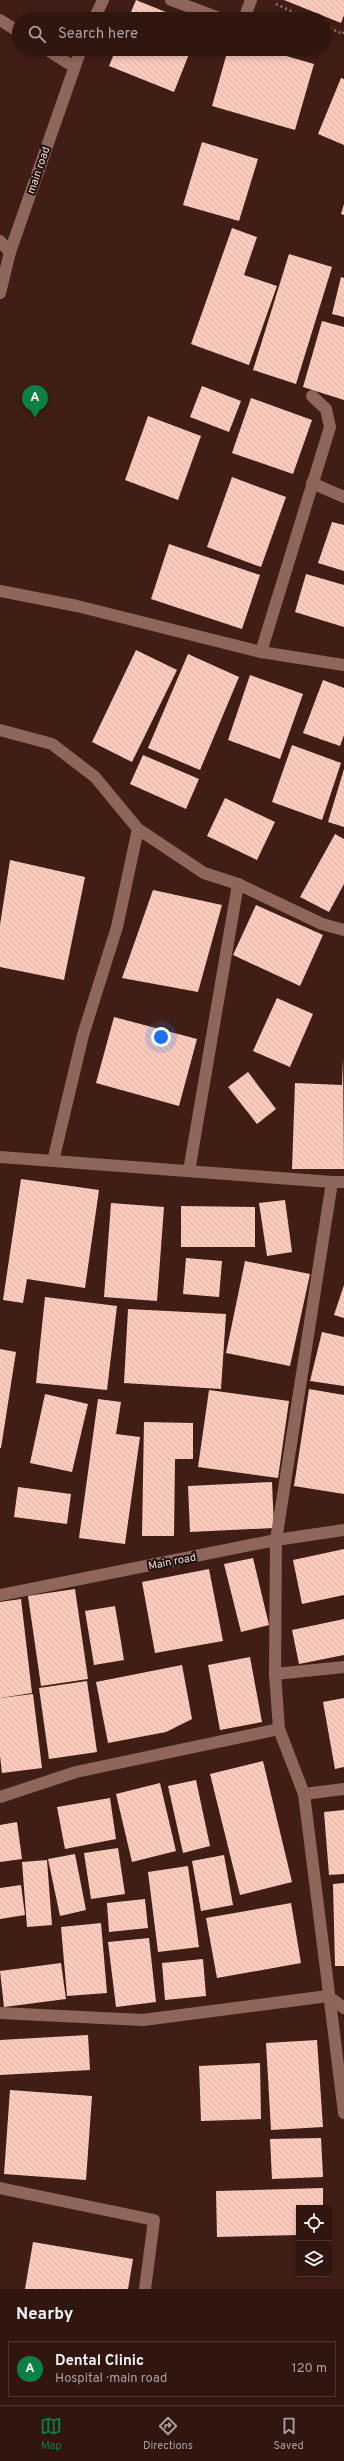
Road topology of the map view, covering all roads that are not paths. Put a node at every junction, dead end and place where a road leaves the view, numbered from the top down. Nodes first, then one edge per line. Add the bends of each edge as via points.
1 (103, 0) edge
2 (171, 0) edge
3 (251, 0) edge
4 (97, 12) edge
5 (203, 12) edge
6 (247, 12) edge
7 (0, 20) edge
8 (12, 28) edge
9 (57, 56) edge
10 (79, 56) edge
11 (74, 67) junction
12 (0, 241) edge
13 (10, 252) junction
14 (0, 294) edge
15 (312, 396) dead end
16 (312, 483) junction
17 (344, 497) edge
18 (0, 591) edge
19 (261, 652) junction
20 (344, 666) edge
21 (0, 730) edge
22 (138, 829) junction
23 (238, 884) junction
24 (344, 930) edge
25 (0, 1157) edge
26 (53, 1161) junction
27 (190, 1171) junction
28 (332, 1182) junction
29 (344, 1182) edge
30 (344, 1530) edge
31 (276, 1540) junction
32 (0, 1595) edge
33 (344, 1667) edge
34 (275, 1674) junction
35 (279, 1729) junction
36 (344, 1789) edge
37 (304, 1794) junction
38 (0, 1796) edge
39 (328, 1996) junction
40 (344, 2008) edge
41 (0, 2013) edge
42 (344, 2114) edge
43 (0, 2188) edge
44 (145, 2289) edge

1 - 4 street
2 - 5 street
3 - 6 street
7 - 8 street
9 - 11 street
10 - 11 street, main road
11 - 13 street, main road
12 - 13 street
13 - 14 street, main road
15 - 16 street via 326,409 330,426
16 - 17 street
16 - 19 street
18 - 19 street via 77,606
19 - 20 street
21 - 22 street via 52,744 95,777
22 - 23 street via 204,873
22 - 26 street via 117,927 83,1035
23 - 24 street via 322,924
23 - 27 street
25 - 26 street
26 - 27 street
27 - 28 street
28 - 29 street
28 - 31 street
30 - 31 street, Main road
31 - 32 street, Main road
31 - 34 street
33 - 34 street
34 - 35 street
35 - 37 street
35 - 38 street via 76,1772
36 - 37 street
37 - 39 street
39 - 40 street
39 - 41 street via 143,2020
39 - 42 street
43 - 44 street via 154,2220

